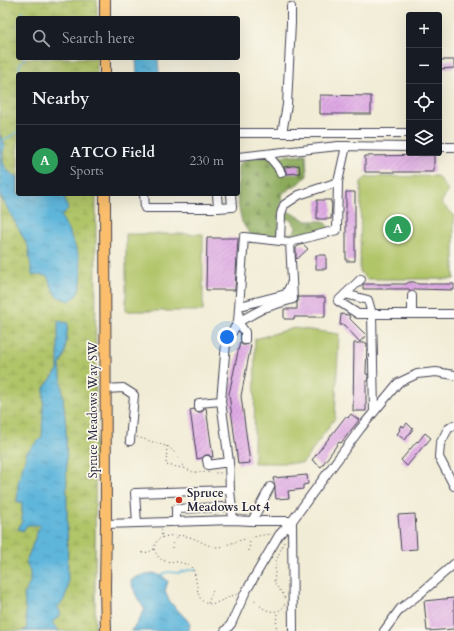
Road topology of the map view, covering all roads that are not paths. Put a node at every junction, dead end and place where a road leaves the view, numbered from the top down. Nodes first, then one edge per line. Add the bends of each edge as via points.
1 (105, 0) edge
2 (291, 7) dead end
3 (105, 16) edge
4 (105, 60) edge
5 (105, 72) edge
6 (240, 133) edge
7 (282, 133) junction
8 (406, 133) edge
9 (346, 146) junction
10 (406, 147) edge
11 (442, 147) edge
12 (454, 147) edge
13 (267, 154) junction
14 (240, 157) edge
15 (281, 173) dead end
16 (338, 182) junction
17 (105, 196) edge
18 (144, 196) edge
19 (217, 196) edge
20 (231, 196) edge
21 (218, 208) junction
22 (280, 241) junction
23 (290, 242) junction
24 (361, 279) dead end
25 (292, 284) junction
26 (346, 294) junction
27 (412, 296) dead end
28 (240, 306) junction
29 (372, 314) junction
30 (412, 314) junction
31 (454, 314) edge
32 (238, 322) junction
33 (245, 340) dead end
34 (454, 375) edge
35 (106, 389) junction
36 (221, 401) junction
37 (199, 407) dead end
38 (374, 412) junction
39 (448, 427) edge
40 (133, 439) road end
41 (207, 460) dead end
42 (229, 462) junction
43 (230, 486) junction
44 (454, 486) edge
45 (270, 487) dead end
46 (223, 507) dead end
47 (233, 520) junction
48 (252, 521) junction
49 (292, 521) junction
50 (176, 522) junction
51 (137, 523) junction
52 (106, 524) junction
53 (454, 564) edge
54 (107, 629) edge
55 (225, 631) edge
56 (293, 631) edge
57 (384, 631) edge

1 - 3 main road
2 - 7 lane via 287,105
4 - 5 main road
6 - 7 lane
7 - 8 lane
9 - 10 lane
9 - 13 lane
9 - 16 lane
11 - 12 lane
13 - 14 lane
13 - 15 lane
16 - 22 lane via 299,195 284,205
16 - 23 lane via 337,230
17 - 35 main road, Spruce Meadows Way SW
18 - 21 lane via 145,208
19 - 21 lane
20 - 21 lane via 232,207
22 - 23 lane
22 - 28 lane via 244,237
23 - 25 lane
24 - 26 lane
25 - 28 lane via 286,294
25 - 32 lane via 293,299 264,308
26 - 29 lane via 368,300
26 - 29 lane via 338,301 358,314
27 - 30 lane
28 - 32 lane
29 - 30 lane
29 - 38 lane
30 - 31 lane
32 - 33 lane via 245,332
32 - 36 lane via 226,343
34 - 38 lane via 436,372 417,374 398,383
35 - 40 lane via 124,388 134,395
35 - 52 main road, Spruce Meadows Way SW
36 - 37 lane via 199,403
36 - 42 lane
38 - 49 lane
39 - 44 lane via 440,444 439,457
41 - 42 lane via 208,465
42 - 43 lane
43 - 47 lane
43 - 51 lane via 135,493
45 - 48 lane
46 - 50 lane via 176,509
47 - 48 lane
47 - 50 lane
48 - 49 lane
49 - 55 lane via 279,535
49 - 56 lane
50 - 51 lane
51 - 52 lane
52 - 54 main road, Spruce Meadows Way SW
53 - 57 lane via 400,609

